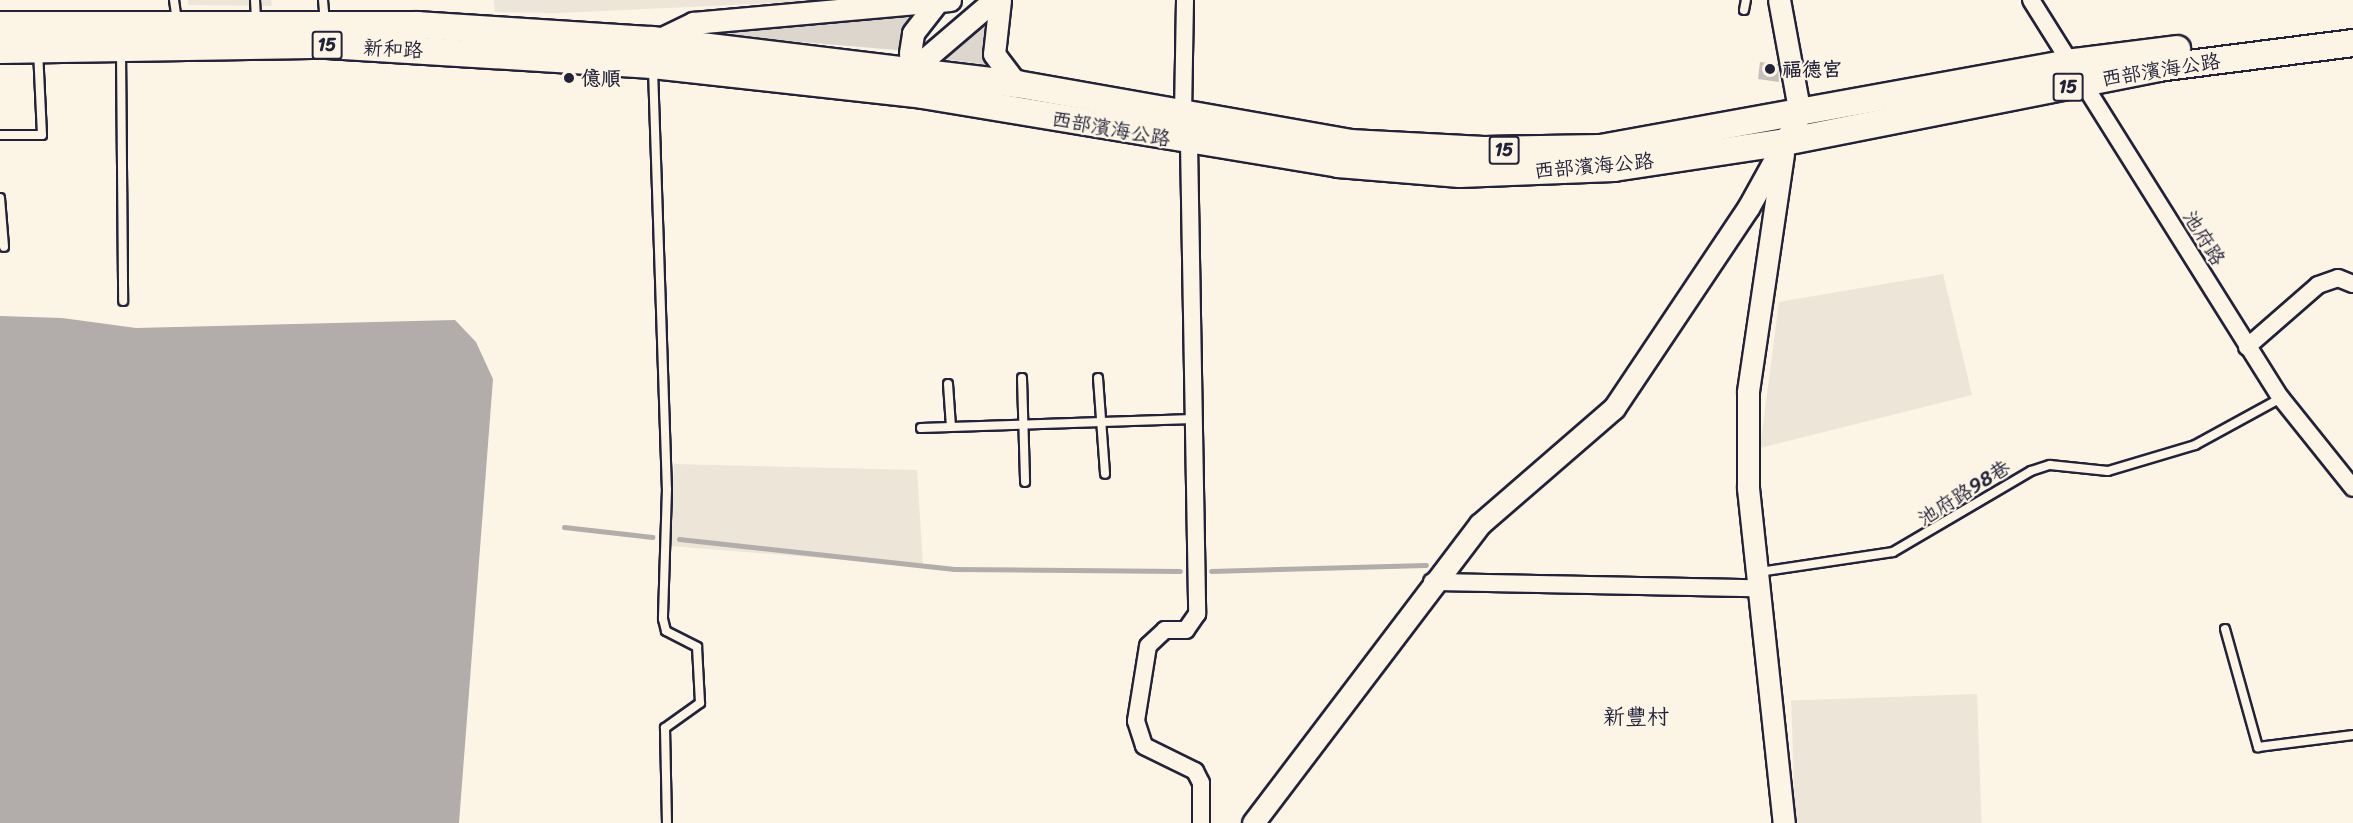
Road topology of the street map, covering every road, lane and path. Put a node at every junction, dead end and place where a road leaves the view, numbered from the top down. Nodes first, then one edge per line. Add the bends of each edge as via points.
1 (994, 0) edge
2 (1000, 0) edge
3 (1185, 0) edge
4 (1746, 0) edge
5 (1779, 0) edge
6 (2031, 0) edge
7 (944, 1) edge
8 (841, 4) edge
9 (1744, 10) dead end
10 (176, 11) edge
11 (256, 11) edge
12 (120, 22) junction
13 (325, 23) edge
14 (0, 25) edge
15 (2353, 26) edge
16 (2353, 43) edge
17 (122, 48) junction
18 (0, 50) edge
19 (38, 50) junction
20 (652, 53) junction
21 (915, 71) junction
22 (2079, 73) junction
23 (1017, 84) junction
24 (878, 89) junction
25 (923, 95) junction
26 (1800, 114) junction
27 (1183, 117) junction
28 (0, 135) edge
29 (1785, 142) junction
30 (1189, 143) junction
31 (0, 198) edge
32 (4, 247) dead end
33 (2353, 284) edge
34 (123, 301) dead end
35 (2247, 347) junction
36 (1022, 378) dead end
37 (1098, 378) dead end
38 (948, 384) dead end
39 (2281, 398) junction
40 (1193, 419) junction
41 (1099, 422) junction
42 (1022, 425) junction
43 (951, 427) junction
44 (921, 428) dead end
45 (1105, 474) dead end
46 (1025, 482) dead end
47 (2353, 488) edge
48 (1759, 580) junction
49 (1432, 582) junction
50 (2225, 629) dead end
51 (2353, 735) edge
52 (667, 823) edge
53 (1201, 823) edge
54 (1253, 823) edge
55 (1784, 823) edge

1 - 21 street
2 - 23 street via 994,54
3 - 27 street
4 - 9 lane
5 - 26 street
6 - 22 street, 池府路
7 - 8 street, 新和路
7 - 21 street via 913,33 910,53
8 - 20 street, 新和路 via 693,23
10 - 11 main road, 新和路 / 15
10 - 12 main road, 新和路 / 15
11 - 13 main road, 新和路 / 15
12 - 14 main road, 新和路 / 15
12 - 17 lane
13 - 17 main road, 新和路 / 15
13 - 20 main road, 新和路 / 15
15 - 22 main road, 西部濱海公路 / 15
16 - 22 main road, 西部濱海公路 / 15 via 2158,68
17 - 19 main road, 新和路 / 15
17 - 34 lane
18 - 19 main road, 新和路 / 15
19 - 28 lane via 42,135
20 - 21 main road, 西部濱海公路 / 15
20 - 24 main road, 西部濱海公路 / 15
20 - 52 lane via 667,489 663,619 666,631 696,647 700,703 665,728
21 - 23 main road, 西部濱海公路 / 15
21 - 24 street
21 - 25 street
22 - 26 main road, 西部濱海公路 / 15
22 - 29 main road, 西部濱海公路 / 15
22 - 35 street, 池府路
23 - 27 main road, 西部濱海公路 / 15
24 - 25 main road, 西部濱海公路 / 15
25 - 30 main road, 西部濱海公路 / 15
26 - 27 main road, 西部濱海公路 / 15 via 1601,148 1484,150 1350,142
26 - 29 street
27 - 30 street
29 - 30 main road, 西部濱海公路 / 15 via 1614,168 1460,174 1338,164
29 - 48 street via 1748,392 1748,488
29 - 49 street via 1748,208 1614,408 1480,524
30 - 40 street
31 - 32 lane
33 - 35 street via 2338,278 2318,285
35 - 39 street, 池府路
36 - 42 lane
37 - 41 lane
38 - 43 lane
39 - 47 street, 池府路
39 - 48 lane, 池府路98巷 via 2224,433 2130,465 2108,471 2050,465 2031,471 1893,552
40 - 41 lane
40 - 53 street via 1196,620 1186,630 1159,634 1148,646 1136,721 1144,746 1195,771 1201,783
41 - 42 lane
41 - 45 lane
42 - 43 lane
42 - 46 lane
43 - 44 lane
48 - 49 street
48 - 55 street
49 - 54 street
50 - 51 lane via 2258,747

